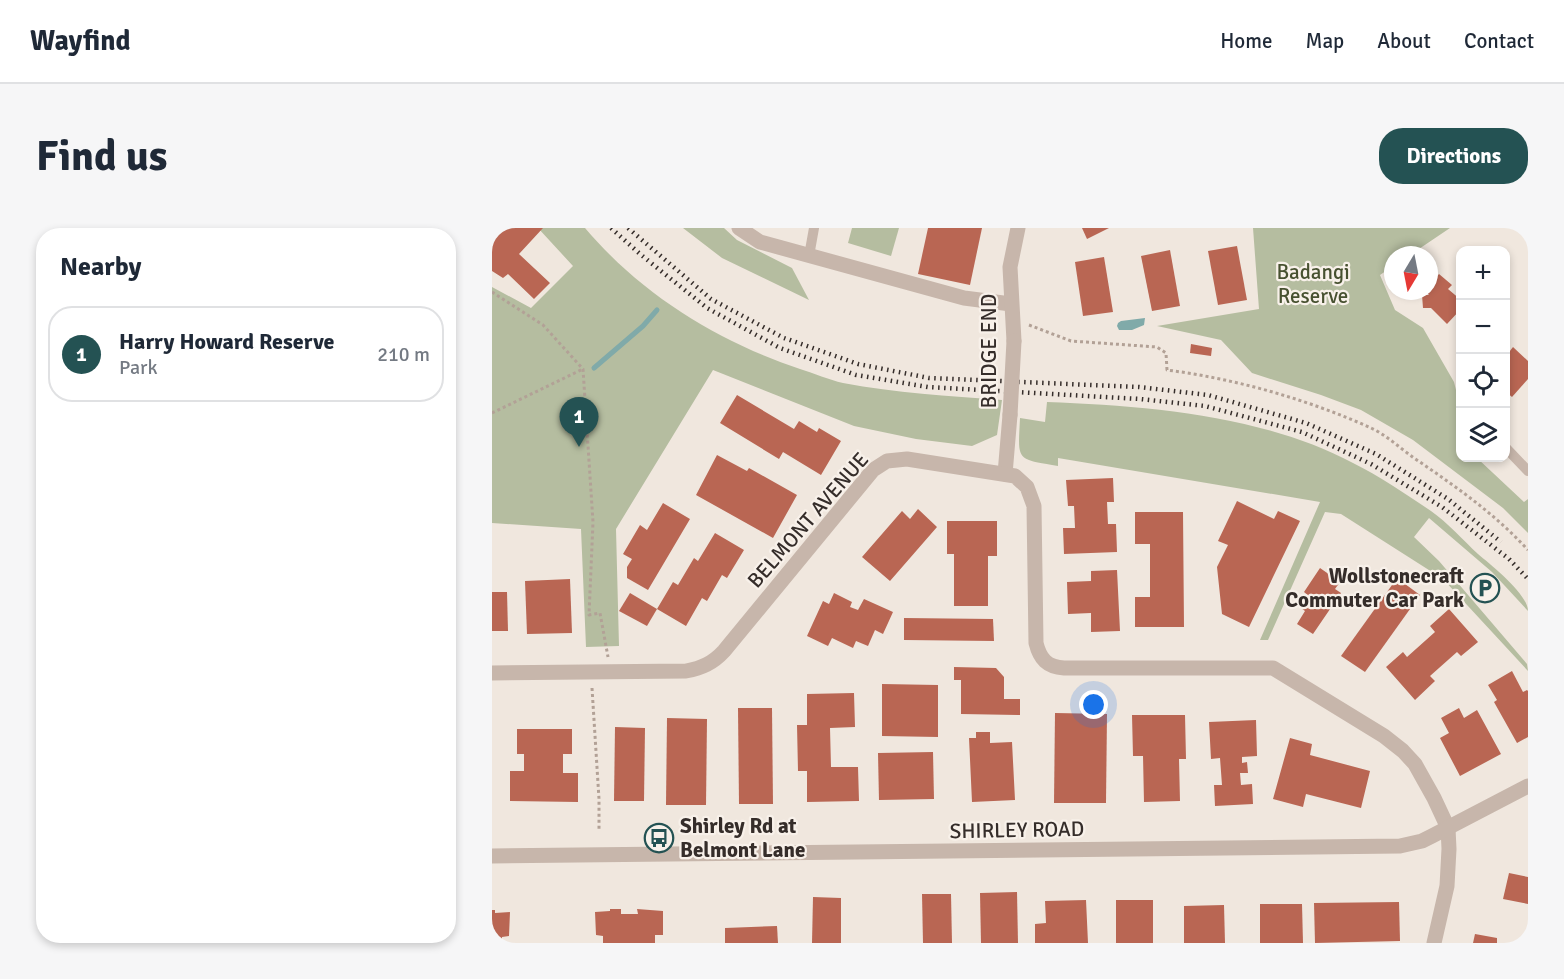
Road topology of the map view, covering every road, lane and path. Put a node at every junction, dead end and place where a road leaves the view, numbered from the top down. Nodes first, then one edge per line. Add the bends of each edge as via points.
1 (739, 228) edge
2 (814, 228) edge
3 (1018, 228) edge
4 (809, 256) junction
5 (492, 292) edge
6 (1011, 304) junction
7 (1012, 321) junction
8 (583, 369) junction
9 (492, 413) edge
10 (1510, 452) edge
11 (1528, 471) edge
12 (1005, 474) junction
13 (1528, 550) edge
14 (591, 671) junction
15 (610, 671) junction
16 (492, 673) edge
17 (1528, 786) edge
18 (1448, 828) junction
19 (599, 830) dead end
20 (492, 856) edge
21 (1434, 943) edge

1 - 4 street via 760,242
2 - 4 lane
3 - 6 street, BRIDGE END via 1010,267
4 - 6 street via 964,298
5 - 8 path via 543,325
6 - 7 street, BRIDGE END
7 - 12 street, BRIDGE END, bridge
7 - 13 path via 1071,341 1156,347 1166,353 1167,370 1271,391 1371,428 1479,503
8 - 9 path
8 - 15 path via 593,522 589,615 600,613
10 - 11 lane
12 - 15 street, BELMONT AVENUE via 907,459 887,461 873,470 715,661 686,671
12 - 18 street, BELMONT AVENUE via 1023,482 1034,506 1036,643 1047,664 1064,668 1273,668 1404,752 1420,771
14 - 15 street, BELMONT AVENUE
14 - 16 street, BELMONT AVENUE
14 - 19 path
17 - 18 street, SHIRLEY ROAD
18 - 20 street, SHIRLEY ROAD via 1422,841 1388,846
18 - 21 street via 1447,885

